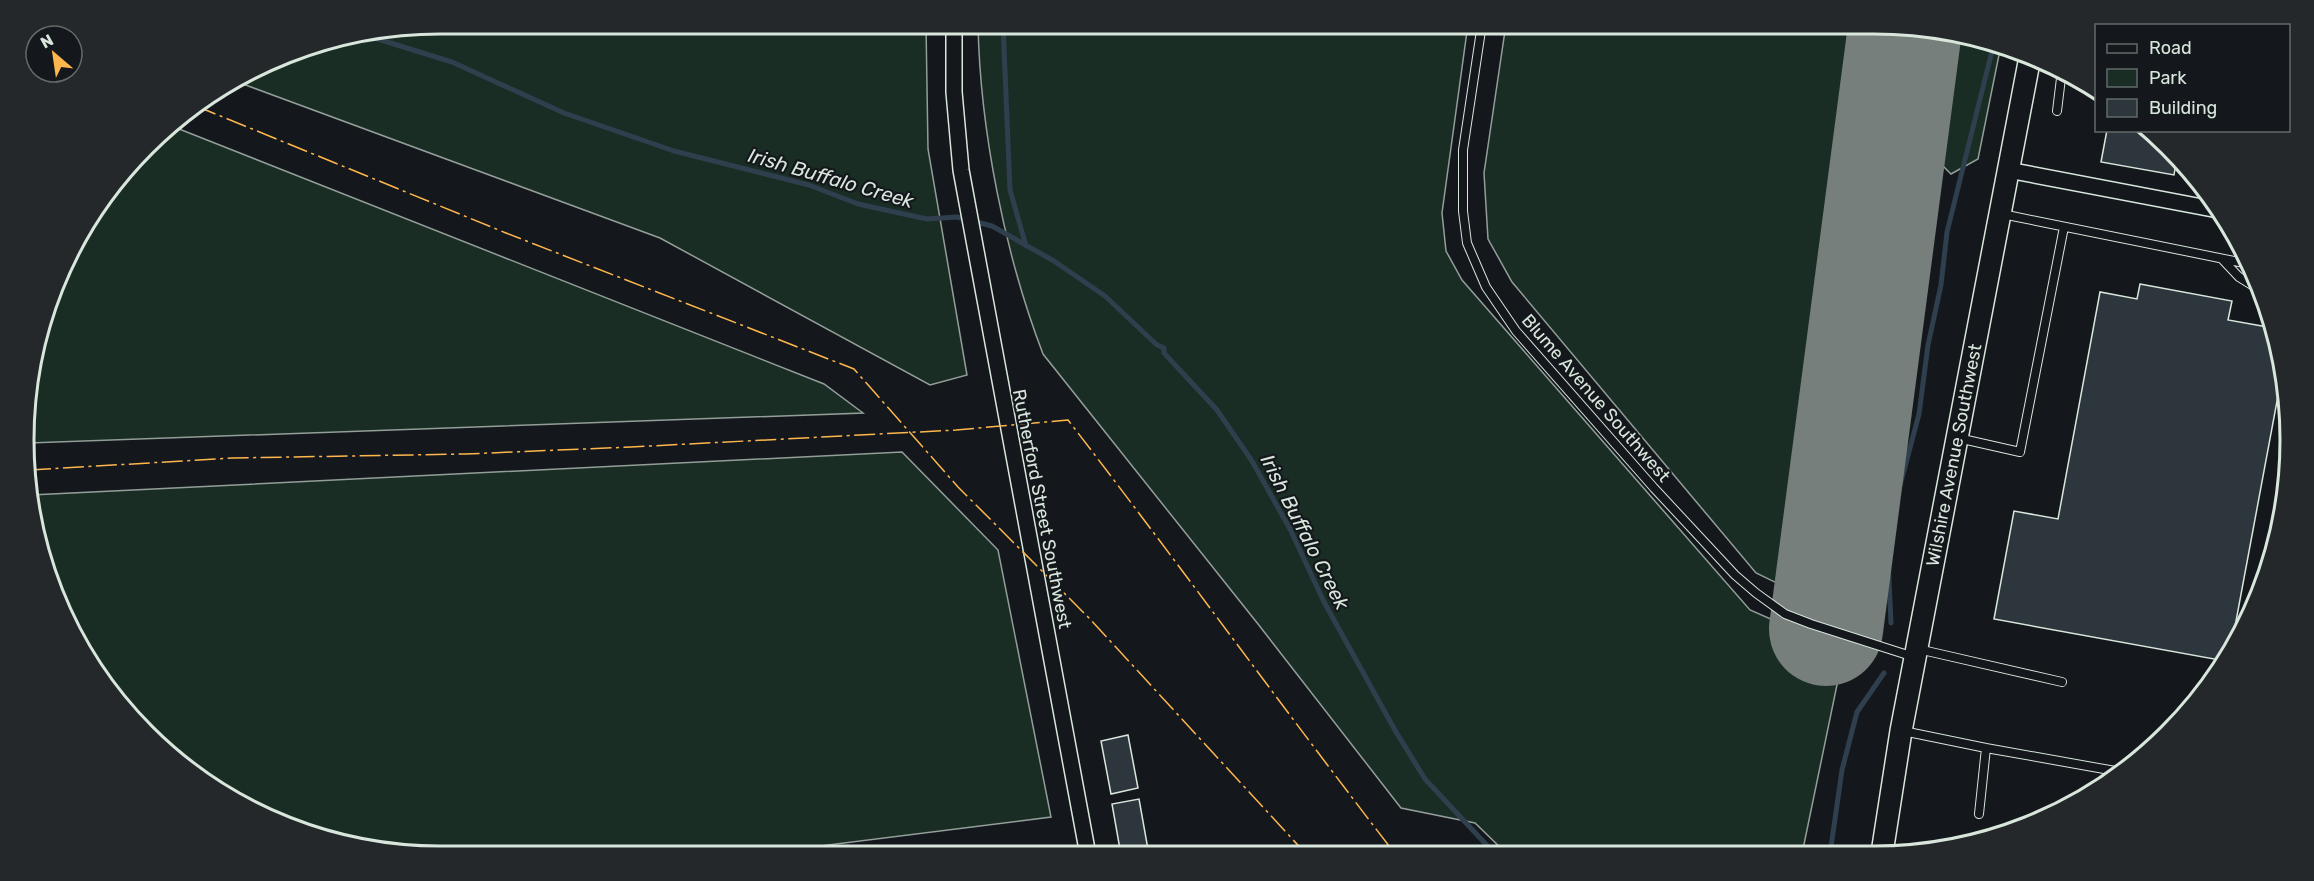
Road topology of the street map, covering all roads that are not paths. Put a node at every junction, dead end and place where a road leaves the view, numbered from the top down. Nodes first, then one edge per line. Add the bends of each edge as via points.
1 (954, 34) edge
2 (1480, 34) edge
3 (2028, 65) edge
4 (2061, 80) edge
5 (2057, 111) dead end
6 (2008, 170) junction
7 (2205, 207) edge
8 (2000, 214) junction
9 (2064, 227) junction
10 (2221, 258) junction
11 (2238, 262) edge
12 (2248, 282) edge
13 (1957, 438) junction
14 (1916, 653) junction
15 (2062, 682) dead end
16 (1901, 730) junction
17 (1986, 748) junction
18 (2111, 770) edge
19 (1979, 814) dead end
20 (1086, 846) edge
21 (1883, 846) edge

1 - 20 street, Rutherford Street Southwest via 961,170
2 - 14 lane, Blume Avenue Southwest via 1463,150 1463,211 1467,243 1486,287 1516,331 1654,488 1756,593 1785,614 1810,624
3 - 6 street, Wilshire Avenue Southwest
4 - 5 lane
6 - 7 street
6 - 8 street, Wilshire Avenue Southwest
8 - 9 lane
8 - 13 street, Wilshire Avenue Southwest
9 - 10 lane
9 - 13 lane via 2020,452
10 - 11 lane
10 - 12 lane
13 - 14 street, Wilshire Avenue Southwest
14 - 15 lane, Blume Avenue Southwest
14 - 16 street, Wilshire Avenue Southwest
16 - 17 lane
16 - 21 street, Wilshire Avenue Southwest
17 - 18 lane
17 - 19 lane

